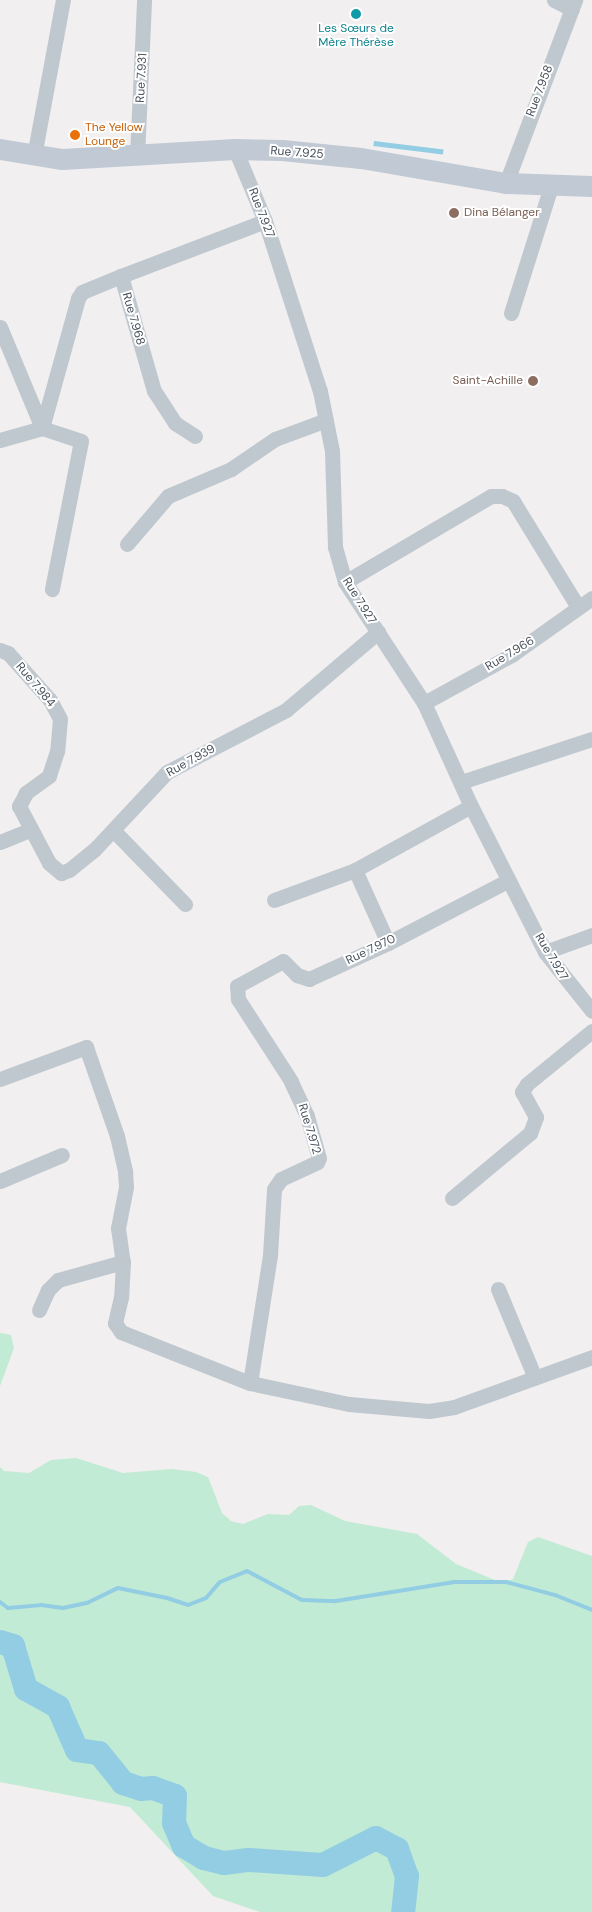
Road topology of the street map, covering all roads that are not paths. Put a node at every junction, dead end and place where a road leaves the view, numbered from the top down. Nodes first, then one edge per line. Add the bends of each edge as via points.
1 (63, 0) edge
2 (144, 0) edge
3 (554, 0) edge
4 (573, 4) edge
5 (0, 149) edge
6 (235, 149) junction
7 (34, 156) junction
8 (137, 156) junction
9 (506, 183) junction
10 (551, 186) junction
11 (592, 186) edge
12 (265, 221) junction
13 (121, 276) junction
14 (511, 313) dead end
15 (0, 326) edge
16 (326, 420) junction
17 (42, 428) junction
18 (195, 436) dead end
19 (0, 440) edge
20 (127, 544) dead end
21 (345, 582) junction
22 (52, 589) dead end
23 (592, 598) edge
24 (578, 607) junction
25 (378, 632) junction
26 (0, 650) edge
27 (424, 703) junction
28 (592, 739) edge
29 (460, 782) junction
30 (471, 806) junction
31 (29, 830) junction
32 (114, 831) junction
33 (0, 842) edge
34 (355, 870) junction
35 (509, 880) junction
36 (274, 900) dead end
37 (185, 904) dead end
38 (592, 935) edge
39 (388, 943) junction
40 (546, 952) junction
41 (237, 986) joint
42 (592, 1011) edge
43 (592, 1031) edge
44 (0, 1079) edge
45 (62, 1156) dead end
46 (0, 1181) edge
47 (452, 1198) dead end
48 (122, 1262) junction
49 (498, 1289) dead end
50 (39, 1310) dead end
51 (592, 1357) edge
52 (535, 1378) junction
53 (250, 1383) junction

1 - 7 street
2 - 8 street, Rue 7.931
3 - 4 street
4 - 9 street, Rue 7.958
5 - 7 street, Rue 7.925
6 - 8 street, Rue 7.925
6 - 9 street, Rue 7.925 via 362,158
6 - 12 street, Rue 7.927
7 - 8 street, Rue 7.925 via 62,159
9 - 10 street, Rue 7.925
10 - 11 street, Rue 7.925
10 - 14 street
12 - 13 street, Rue 7.968
12 - 16 street, Rue 7.927 via 312,364
13 - 17 street via 82,292 78,298
13 - 18 street, Rue 7.968 via 154,391 175,424
15 - 17 street
16 - 20 street via 275,439 231,469 173,493
16 - 21 street, Rue 7.927 via 332,451 335,547
17 - 19 street
17 - 22 street via 81,441
21 - 24 street via 490,496 502,496 513,501
21 - 25 street, Rue 7.927
23 - 24 street, Rue 7.966
24 - 27 street, Rue 7.966 via 513,654
25 - 27 street, Rue 7.927
25 - 32 street, Rue 7.939 via 286,710 167,772
26 - 31 street, Rue 7.984 via 8,653 50,700 60,719 51,771 26,793 19,806
27 - 29 street, Rue 7.927
28 - 29 street
29 - 30 street, Rue 7.927
30 - 34 street
30 - 35 street, Rue 7.927
31 - 32 street, Rue 7.939 via 49,863 61,873 69,870
31 - 33 street
32 - 37 street
34 - 36 street
34 - 39 street
35 - 39 street, Rue 7.970
35 - 40 street, Rue 7.927
38 - 40 street
39 - 41 street, Rue 7.970 via 309,979 297,975 283,961
40 - 42 street, Rue 7.927
41 - 53 street, Rue 7.972 via 238,1000 291,1081 307,1116 319,1158 317,1162 281,1179 274,1189 270,1255
43 - 47 street via 527,1084 522,1092 536,1117 530,1133
44 - 48 street via 86,1047 117,1136 125,1172 126,1187 118,1228
45 - 46 street
48 - 50 street via 58,1280 48,1290
48 - 53 street via 117,1329
49 - 52 street
51 - 52 street
52 - 53 street via 454,1407 429,1411 349,1404

